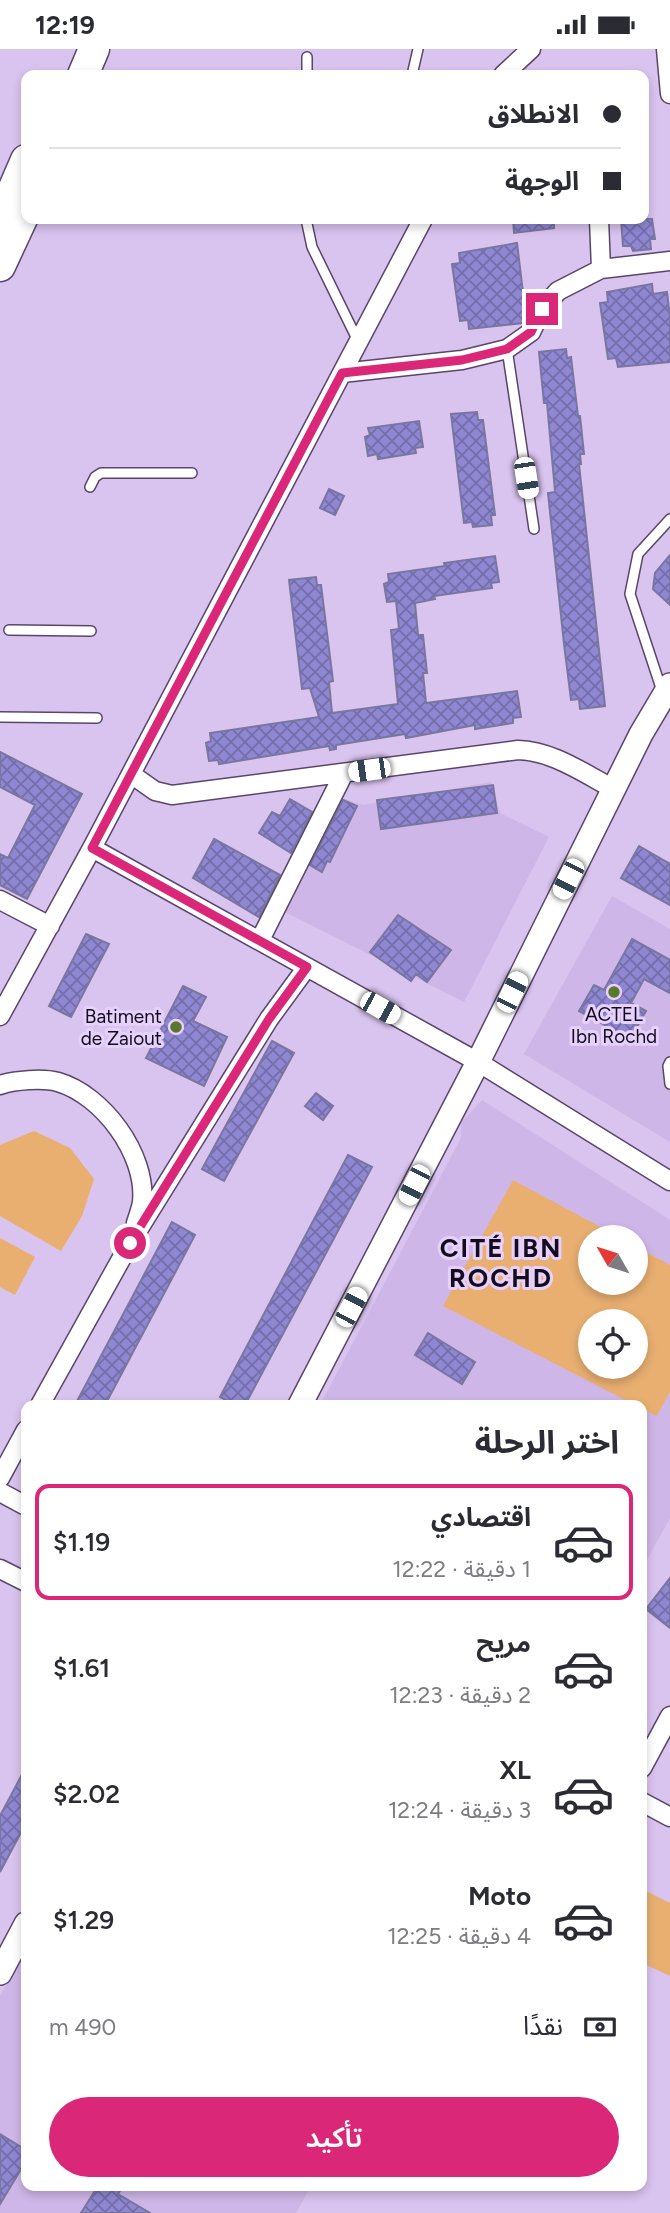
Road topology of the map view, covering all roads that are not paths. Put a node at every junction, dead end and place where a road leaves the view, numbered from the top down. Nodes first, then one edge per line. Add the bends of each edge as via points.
1 (73, 49) edge
2 (94, 49) edge
3 (418, 49) edge
4 (531, 49) edge
5 (666, 49) edge
6 (307, 57) dead end
7 (64, 70) edge
8 (85, 70) edge
9 (307, 70) edge
10 (413, 70) edge
11 (508, 70) edge
12 (670, 94) edge
13 (17, 182) edge
14 (0, 220) edge
15 (307, 224) edge
16 (420, 224) edge
17 (598, 224) edge
18 (670, 261) edge
19 (0, 267) edge
20 (601, 269) junction
21 (358, 341) junction
22 (507, 349) junction
23 (342, 373) junction
24 (192, 473) dead end
25 (90, 487) dead end
26 (670, 519) edge
27 (534, 529) dead end
28 (9, 630) dead end
29 (91, 631) dead end
30 (668, 694) edge
31 (0, 717) edge
32 (97, 718) dead end
33 (344, 773) junction
34 (131, 774) junction
35 (614, 789) junction
36 (92, 848) junction
37 (0, 900) edge
38 (50, 926) junction
39 (260, 940) junction
40 (307, 967) junction
41 (0, 1016) edge
42 (478, 1062) junction
43 (670, 1062) edge
44 (670, 1084) edge
45 (0, 1085) edge
46 (670, 1181) edge
47 (130, 1243) junction
48 (43, 1400) edge
49 (303, 1400) edge
50 (21, 1439) edge
51 (0, 1478) edge
52 (0, 1492) edge
53 (21, 1503) edge
54 (0, 1569) edge
55 (21, 1579) edge
56 (670, 1716) edge
57 (647, 1759) edge
58 (647, 1805) edge
59 (670, 1817) edge
60 (21, 1933) edge
61 (0, 1973) edge

1 - 7 highway
2 - 8 highway
3 - 10 lane
4 - 11 street
5 - 12 street
6 - 9 lane
13 - 14 highway
13 - 19 highway
15 - 21 lane via 312,247
16 - 21 street
17 - 20 street
18 - 20 street
20 - 22 street via 558,291 531,332
21 - 23 street
22 - 23 street via 462,360
22 - 27 lane
23 - 34 street
24 - 25 lane via 101,473
26 - 30 lane via 638,554 629,594
28 - 29 lane
30 - 35 street
31 - 32 lane
33 - 34 street via 172,795 155,791
33 - 35 street via 536,751
33 - 39 street
34 - 36 street
35 - 42 street
36 - 38 street
36 - 39 street
37 - 38 street
38 - 41 street
39 - 40 street
40 - 42 street
40 - 47 street via 269,1019
42 - 46 street
42 - 49 street
43 - 44 lane
45 - 47 street via 57,1082 86,1096 117,1126 137,1163 142,1202
47 - 48 street
50 - 51 street
52 - 53 street
54 - 55 street
56 - 57 street
58 - 59 street
60 - 61 street

